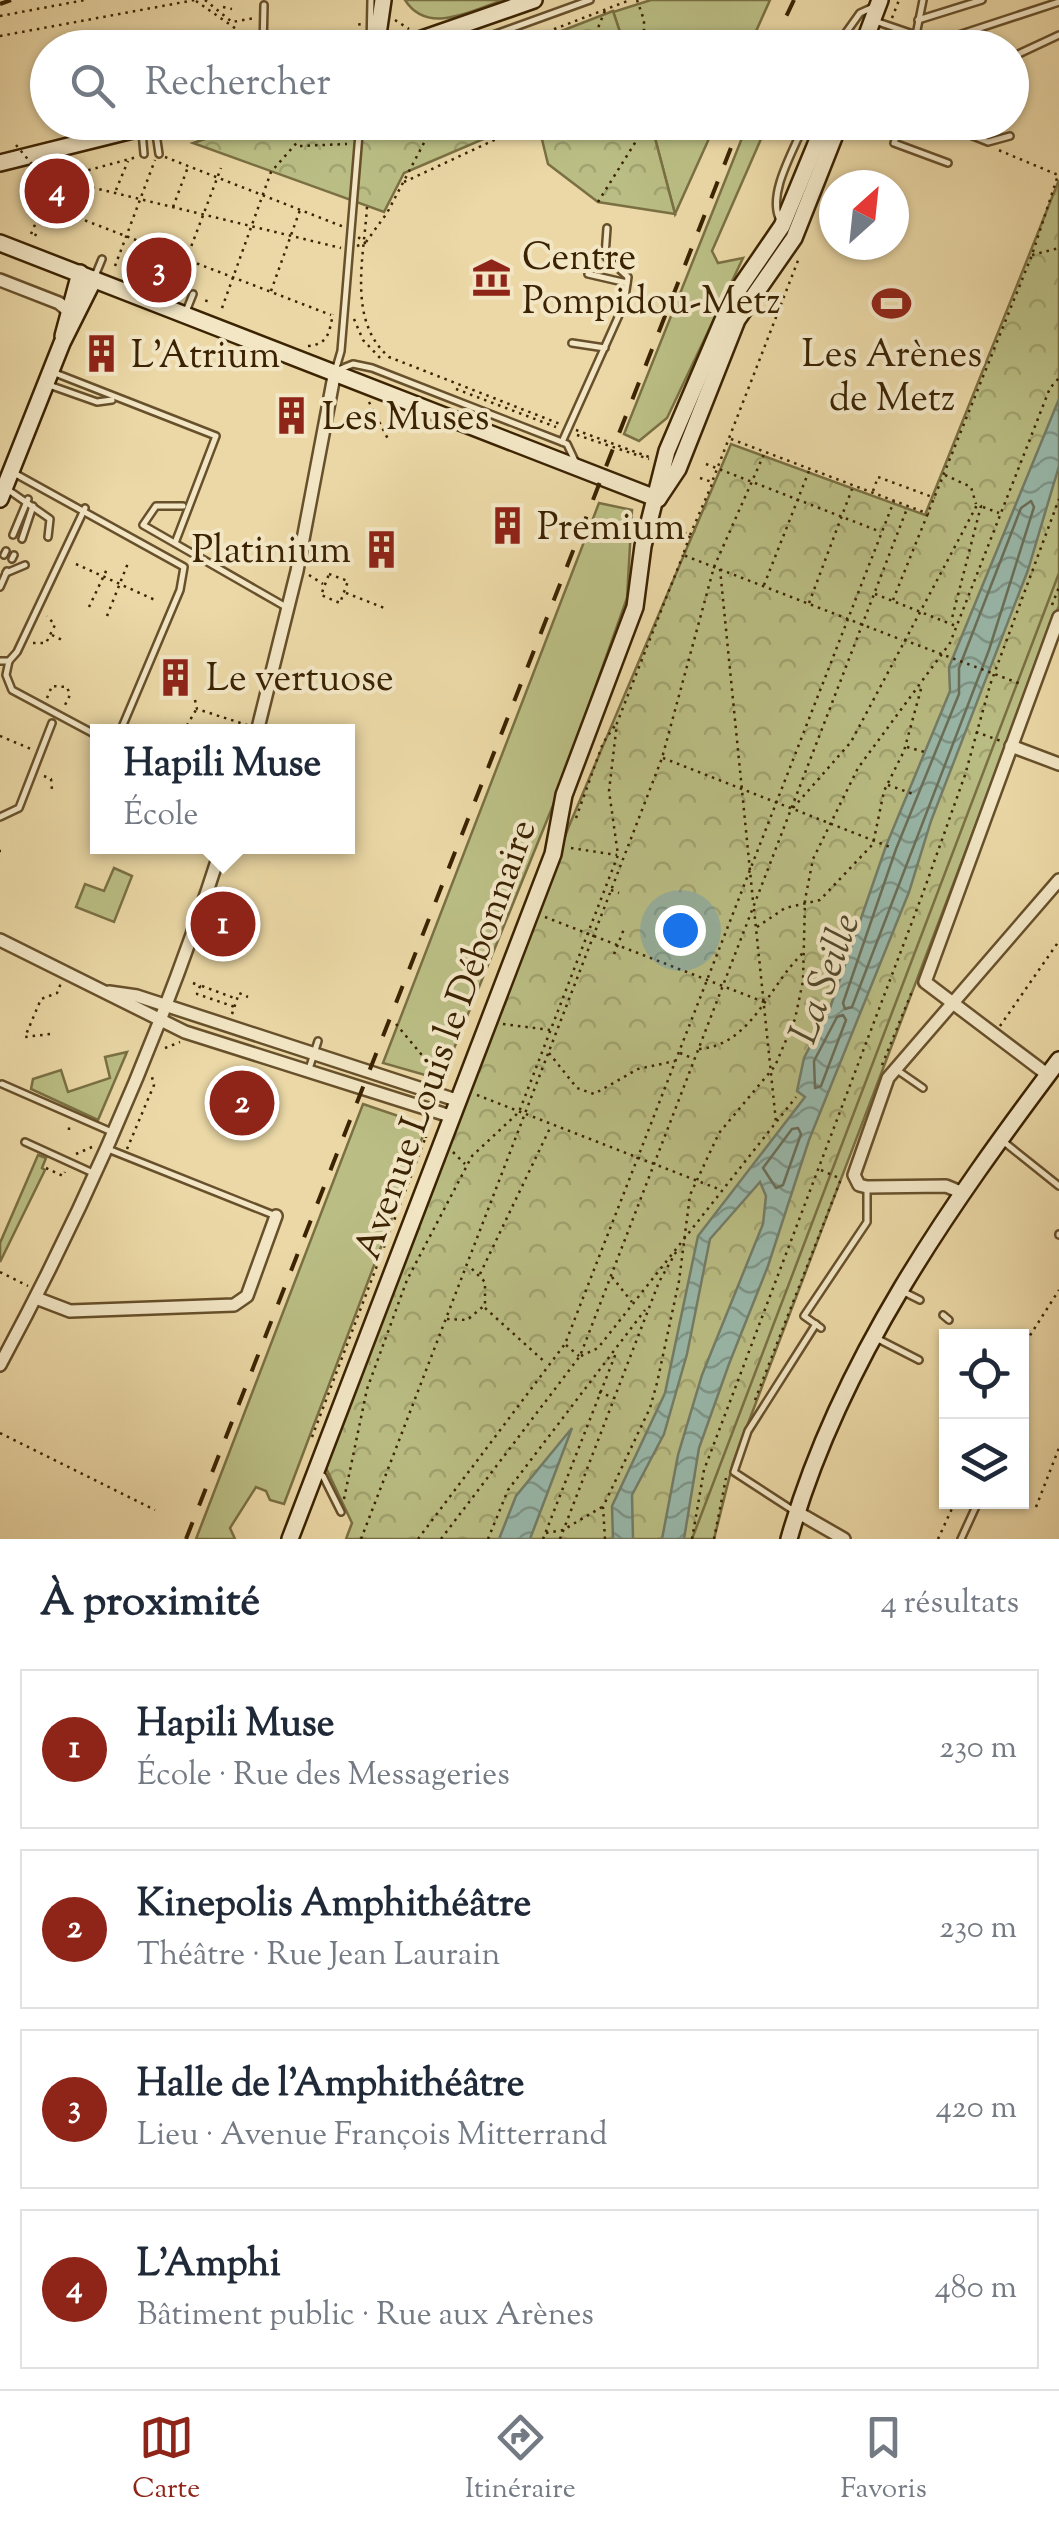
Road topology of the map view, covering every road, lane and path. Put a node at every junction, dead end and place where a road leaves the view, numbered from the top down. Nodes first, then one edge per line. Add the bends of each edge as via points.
1 (84, 0) edge
2 (143, 0) edge
3 (195, 0) edge
4 (205, 0) edge
5 (371, 0) edge
6 (384, 0) edge
7 (534, 0) edge
8 (590, 0) edge
9 (630, 0) edge
10 (637, 0) edge
11 (923, 0) edge
12 (982, 0) edge
13 (1059, 2) edge
14 (264, 5) dead end
15 (222, 7) dead end
16 (606, 8) junction
17 (877, 8) edge
18 (232, 9) dead end
19 (145, 11) junction
20 (361, 11) dead end
21 (0, 16) edge
22 (256, 18) dead end
23 (918, 20) junction
24 (228, 22) junction
25 (35, 30) edge
26 (239, 30) edge
27 (262, 30) edge
28 (359, 30) edge
29 (372, 30) edge
30 (377, 30) edge
31 (448, 30) edge
32 (506, 30) edge
33 (551, 30) edge
34 (597, 30) edge
35 (644, 30) edge
36 (848, 30) edge
37 (910, 30) edge
38 (917, 30) edge
39 (974, 30) edge
40 (30, 31) edge
41 (0, 36) edge
42 (1059, 36) edge
43 (1029, 49) edge
44 (11, 140) dead end
45 (96, 140) edge
46 (149, 140) edge
47 (156, 140) edge
48 (302, 140) edge
49 (358, 140) edge
50 (426, 140) edge
51 (494, 140) edge
52 (637, 140) edge
53 (798, 140) edge
54 (818, 140) edge
55 (833, 140) edge
56 (895, 140) edge
57 (988, 140) edge
58 (999, 140) edge
59 (994, 142) junction
60 (358, 144) junction
61 (298, 146) junction
62 (144, 154) dead end
63 (158, 155) junction
64 (128, 159) junction
65 (0, 163) edge
66 (948, 163) dead end
67 (188, 166) junction
68 (221, 168) dead end
69 (42, 176) junction
70 (218, 178) junction
71 (52, 180) junction
72 (404, 182) junction
73 (115, 193) junction
74 (262, 196) junction
75 (140, 200) junction
76 (598, 202) dead end
77 (317, 204) dead end
78 (366, 207) dead end
79 (172, 208) junction
80 (300, 210) junction
81 (40, 212) dead end
82 (203, 215) junction
83 (313, 215) junction
84 (251, 226) junction
85 (782, 226) junction
86 (608, 228) dead end
87 (351, 229) junction
88 (16, 233) dead end
89 (291, 236) junction
90 (126, 237) junction
91 (0, 243) edge
92 (365, 243) junction
93 (1059, 248) edge
94 (349, 250) junction
95 (802, 251) dead end
96 (1032, 255) junction
97 (186, 260) junction
98 (115, 266) dead end
99 (94, 269) junction
100 (588, 274) dead end
101 (130, 278) dead end
102 (233, 278) junction
103 (0, 280) edge
104 (627, 283) junction
105 (270, 292) junction
106 (189, 303) junction
107 (222, 308) dead end
108 (343, 313) junction
109 (72, 314) junction
110 (224, 314) dead end
111 (330, 315) dead end
112 (572, 343) dead end
113 (308, 346) dead end
114 (605, 348) junction
115 (335, 371) junction
116 (49, 378) junction
117 (1059, 378) edge
118 (364, 391) dead end
119 (112, 400) dead end
120 (568, 429) junction
121 (730, 439) junction
122 (389, 441) dead end
123 (562, 442) junction
124 (765, 452) junction
125 (629, 453) junction
126 (650, 458) dead end
127 (624, 464) dead end
128 (706, 464) dead end
129 (578, 468) junction
130 (717, 469) junction
131 (810, 469) junction
132 (11, 472) junction
133 (945, 476) junction
134 (700, 478) dead end
135 (712, 482) junction
136 (752, 482) junction
137 (854, 486) junction
138 (872, 492) junction
139 (2, 493) edge
140 (935, 498) junction
141 (28, 499) junction
142 (658, 499) junction
143 (1059, 499) edge
144 (798, 500) junction
145 (894, 501) junction
146 (33, 506) junction
147 (184, 506) dead end
148 (908, 506) junction
149 (979, 506) junction
150 (85, 508) junction
151 (929, 514) junction
152 (1000, 514) junction
153 (842, 517) junction
154 (662, 524) dead end
155 (882, 532) junction
156 (13, 534) dead end
157 (690, 536) junction
158 (48, 537) dead end
159 (22, 539) dead end
160 (175, 543) junction
161 (683, 555) junction
162 (76, 564) dead end
163 (128, 564) dead end
164 (25, 565) dead end
165 (714, 567) junction
166 (720, 569) junction
167 (107, 570) dead end
168 (104, 576) junction
169 (121, 584) junction
170 (764, 586) junction
171 (0, 587) edge
172 (1059, 587) edge
173 (344, 592) junction
174 (874, 594) junction
175 (155, 600) dead end
176 (894, 600) junction
177 (808, 604) junction
178 (89, 607) dead end
179 (288, 608) junction
180 (387, 609) dead end
181 (36, 610) junction
182 (921, 610) junction
183 (1055, 614) edge
184 (107, 616) dead end
185 (848, 619) junction
186 (951, 622) junction
187 (862, 624) junction
188 (957, 628) junction
189 (50, 634) junction
190 (24, 638) junction
191 (904, 640) junction
192 (64, 641) dead end
193 (0, 661) edge
194 (10, 661) junction
195 (828, 672) junction
196 (842, 677) junction
197 (923, 684) junction
198 (1021, 684) dead end
199 (194, 700) dead end
200 (42, 708) junction
201 (197, 709) junction
202 (60, 717) junction
203 (616, 723) junction
204 (52, 724) dead end
205 (123, 724) edge
206 (188, 724) edge
207 (241, 724) edge
208 (259, 724) edge
209 (90, 732) edge
210 (976, 732) junction
211 (0, 736) edge
212 (800, 742) junction
213 (1007, 744) junction
214 (906, 746) junction
215 (815, 748) junction
216 (40, 753) junction
217 (928, 753) dead end
218 (662, 758) junction
219 (1059, 764) edge
220 (33, 771) junction
221 (887, 784) junction
222 (742, 789) junction
223 (52, 790) dead end
224 (913, 794) dead end
225 (776, 802) junction
226 (792, 809) junction
227 (0, 817) edge
228 (829, 824) junction
229 (572, 830) dead end
230 (874, 840) junction
231 (565, 847) dead end
232 (890, 847) dead end
233 (219, 854) edge
234 (621, 855) junction
235 (751, 868) junction
236 (1059, 880) edge
237 (608, 889) junction
238 (619, 893) dead end
239 (806, 904) junction
240 (754, 906) junction
241 (540, 915) dead end
242 (756, 928) junction
243 (624, 929) dead end
244 (726, 931) junction
245 (590, 934) junction
246 (741, 936) junction
247 (0, 940) edge
248 (1059, 941) edge
249 (618, 945) junction
250 (805, 951) junction
251 (614, 954) dead end
252 (707, 980) junction
253 (62, 982) dead end
254 (193, 983) dead end
255 (722, 985) junction
256 (200, 986) junction
257 (215, 991) junction
258 (109, 992) junction
259 (248, 997) dead end
260 (212, 999) junction
261 (238, 999) junction
262 (764, 1002) junction
263 (954, 1002) junction
264 (167, 1008) junction
265 (235, 1008) junction
266 (232, 1016) dead end
267 (162, 1021) junction
268 (498, 1023) dead end
269 (396, 1024) dead end
270 (550, 1030) junction
271 (556, 1031) junction
272 (185, 1032) junction
273 (50, 1034) dead end
274 (995, 1034) junction
275 (318, 1041) dead end
276 (162, 1047) dead end
277 (698, 1049) junction
278 (548, 1051) junction
279 (679, 1052) junction
280 (313, 1055) junction
281 (694, 1059) junction
282 (676, 1060) junction
283 (1059, 1060) edge
284 (451, 1066) dead end
285 (309, 1069) junction
286 (895, 1069) junction
287 (770, 1072) junction
288 (1048, 1075) junction
289 (2, 1084) edge
290 (154, 1085) dead end
291 (924, 1088) dead end
292 (474, 1094) dead end
293 (796, 1097) dead end
294 (456, 1100) junction
295 (522, 1114) junction
296 (416, 1116) dead end
297 (450, 1116) junction
298 (653, 1118) junction
299 (776, 1122) junction
300 (668, 1124) junction
301 (552, 1125) junction
302 (115, 1133) junction
303 (1002, 1140) junction
304 (24, 1142) dead end
305 (432, 1142) junction
306 (108, 1149) junction
307 (125, 1156) junction
308 (638, 1158) junction
309 (652, 1164) junction
310 (820, 1170) junction
311 (96, 1175) junction
312 (848, 1177) junction
313 (696, 1180) junction
314 (1059, 1186) edge
315 (867, 1187) junction
316 (722, 1190) junction
317 (963, 1193) junction
318 (620, 1202) junction
319 (635, 1207) junction
320 (276, 1216) joint
321 (683, 1241) junction
322 (679, 1246) junction
323 (467, 1265) junction
324 (0, 1272) edge
325 (480, 1274) junction
326 (609, 1274) junction
327 (900, 1289) junction
328 (1059, 1290) edge
329 (32, 1292) junction
330 (920, 1300) dead end
331 (632, 1303) junction
332 (649, 1305) junction
333 (484, 1307) junction
334 (446, 1319) junction
335 (1029, 1337) edge
336 (876, 1338) junction
337 (564, 1344) junction
338 (618, 1347) junction
339 (580, 1356) junction
340 (918, 1360) dead end
341 (0, 1365) edge
342 (549, 1365) junction
343 (600, 1392) junction
344 (615, 1398) junction
345 (752, 1408) dead end
346 (0, 1434) edge
347 (311, 1440) dead end
348 (1059, 1448) edge
349 (572, 1464) junction
350 (587, 1470) junction
351 (316, 1474) junction
352 (727, 1475) dead end
353 (603, 1507) junction
354 (1036, 1507) dead end
355 (952, 1509) edge
356 (975, 1509) edge
357 (154, 1510) dead end
358 (341, 1512) joint
359 (797, 1512) junction
360 (564, 1530) junction
361 (546, 1533) junction
362 (290, 1539) edge
363 (361, 1539) edge
364 (418, 1539) edge
365 (441, 1539) edge
366 (488, 1539) edge
367 (544, 1539) edge
368 (560, 1539) edge
369 (605, 1539) edge
370 (692, 1539) edge
371 (714, 1539) edge
372 (789, 1539) edge
373 (844, 1539) edge
374 (938, 1539) edge
375 (961, 1539) edge

1 - 21 path
2 - 19 path
3 - 19 path
3 - 24 path
4 - 24 path
5 - 29 lane
6 - 30 street
7 - 31 street
8 - 32 lane
9 - 16 path
10 - 35 path
11 - 23 lane
12 - 23 lane
13 - 39 lane
14 - 27 lane
15 - 18 path
16 - 33 path
16 - 34 path
17 - 36 lane via 860,14
17 - 37 lane
19 - 25 path
20 - 28 path
22 - 24 path
23 - 38 lane
24 - 26 path
40 - 41 path
42 - 43 lane
44 - 69 path, bridge
45 - 65 street
46 - 62 lane
47 - 63 lane
48 - 61 path
49 - 60 lane
50 - 72 path
51 - 72 path
52 - 76 path
53 - 85 lane via 775,208
54 - 85 street, Avenue Louis le Débonnaire
55 - 142 street, Avenue Louis le Débonnaire via 794,238 736,320 678,469
56 - 66 lane
57 - 59 lane
58 - 59 lane
59 - 96 path via 997,151 1058,175
60 - 61 path
60 - 87 lane
61 - 74 path via 271,172
63 - 64 path
63 - 67 path
63 - 75 path
64 - 71 path
64 - 73 path
67 - 70 path
67 - 79 path
68 - 70 path
69 - 71 path
69 - 90 path via 71,215
70 - 74 path
70 - 82 path
71 - 73 path
72 - 92 path
73 - 75 path
74 - 80 path
74 - 84 path
75 - 79 path
75 - 90 path
77 - 83 path
78 - 92 path
79 - 82 path
80 - 83 path
80 - 89 path
81 - 88 path via 34,235
82 - 84 path
82 - 97 path
83 - 87 path
84 - 89 path
84 - 102 path
85 - 142 street, Avenue Louis le Débonnaire via 732,300 693,382 659,476
86 - 104 lane via 605,256
87 - 92 path
87 - 94 lane
89 - 94 path
89 - 105 path
90 - 97 path
90 - 98 path
91 - 99 street
92 - 94 path
92 - 120 path via 362,310 375,346
93 - 96 path
94 - 108 lane
95 - 121 path
96 - 133 path
97 - 102 path
99 - 101 path
99 - 106 street
99 - 109 street
100 - 104 lane
102 - 105 path
102 - 107 path
103 - 109 street
104 - 114 lane
105 - 111 path
106 - 110 path
106 - 115 street
108 - 113 path via 333,314 320,345
108 - 115 lane
108 - 120 path via 352,311 363,340 385,363
109 - 116 street
112 - 114 lane
114 - 120 lane
115 - 123 lane via 352,364 372,368
115 - 129 street
115 - 179 street
116 - 119 lane via 98,402
116 - 132 street
116 - 160 lane via 216,436
117 - 152 path
118 - 122 path
120 - 123 lane
120 - 125 path
121 - 124 path
121 - 130 path
123 - 129 lane
124 - 131 path
124 - 136 path
125 - 126 path
125 - 127 path
128 - 130 path
129 - 142 street
130 - 135 path
130 - 136 path
131 - 137 path
131 - 144 path
132 - 139 street
132 - 150 lane
133 - 140 path
133 - 149 path via 971,487
134 - 135 path
135 - 157 path
136 - 144 path
136 - 165 path
137 - 138 path
137 - 153 path
138 - 140 path via 878,477
138 - 145 path
139 - 141 lane
140 - 151 path
141 - 146 lane
141 - 156 lane
142 - 294 street, Avenue Louis le Débonnaire via 634,611 564,795 557,843
143 - 210 path
144 - 153 path
144 - 170 path
145 - 148 path
145 - 155 path
146 - 158 lane via 50,518
146 - 159 lane
147 - 160 lane via 156,506 143,525
148 - 151 path
148 - 174 path
149 - 152 path
149 - 182 path
149 - 186 path
150 - 181 lane
150 - 205 lane via 184,566
151 - 176 path
152 - 188 path
153 - 155 path
153 - 177 path
154 - 157 path
155 - 185 path
157 - 161 path
160 - 179 lane
161 - 165 path
161 - 203 path
162 - 168 path
163 - 169 path
164 - 171 lane via 6,572
165 - 166 path
165 - 218 path
166 - 170 path
166 - 222 path
167 - 168 path
168 - 169 path
168 - 178 path
169 - 175 path
169 - 184 path
170 - 177 path
172 - 183 path
173 - 173 path via 340,602 321,595 329,574 348,582
173 - 180 path
174 - 176 path
174 - 187 path
176 - 182 path
177 - 185 path
179 - 208 street
181 - 189 path via 52,618
181 - 190 lane
182 - 186 path
182 - 191 path
183 - 213 street
185 - 187 path
185 - 195 path
186 - 188 path
187 - 191 path
187 - 196 path
188 - 197 path
189 - 190 path via 40,646
189 - 192 path
190 - 194 lane
191 - 198 path, bridge
191 - 226 path via 842,754
193 - 194 lane
194 - 200 lane via 6,676 12,690
195 - 196 path
195 - 212 path
196 - 215 path
197 - 214 path
197 - 228 path via 858,768
199 - 201 path
200 - 202 lane
200 - 202 path via 52,686 64,684 70,695
201 - 206 path
201 - 207 path
202 - 209 lane
203 - 229 path via 602,743
203 - 234 path via 609,791
204 - 216 lane
210 - 213 path
210 - 310 path via 966,776
211 - 216 path
212 - 215 path
212 - 225 path
213 - 219 street
213 - 263 street via 924,982
214 - 217 path
214 - 221 path
215 - 226 path
216 - 220 lane
218 - 222 path
218 - 234 path
220 - 223 path via 51,778
220 - 227 lane via 19,808
221 - 224 path
221 - 230 path
222 - 225 path
222 - 235 path
225 - 226 path
225 - 235 path
226 - 228 path
226 - 240 path
228 - 230 path
228 - 239 path via 811,866
230 - 232 path
230 - 239 path via 820,900
231 - 234 path
233 - 264 street
234 - 237 path
235 - 240 path
235 - 244 path
236 - 263 street
237 - 238 path
237 - 245 path
239 - 242 path via 780,910
239 - 250 path
240 - 242 path
240 - 246 path
241 - 245 path
242 - 262 path
243 - 249 path
244 - 246 path
244 - 252 path
245 - 249 path
245 - 270 path
245 - 271 path
246 - 255 path
247 - 258 street
248 - 274 path
249 - 251 path
249 - 252 path
250 - 262 path
250 - 287 path via 796,1019
252 - 255 path
252 - 279 path
253 - 273 path via 57,993 41,999 25,1037
254 - 256 path
255 - 262 path
255 - 277 path
256 - 257 path
256 - 260 path via 197,994
257 - 260 path
257 - 261 path
258 - 264 street
258 - 267 street
259 - 261 path
260 - 265 path
261 - 265 path
262 - 277 path via 728,1042
262 - 287 path
263 - 274 street
263 - 286 street
264 - 267 street
264 - 280 street
265 - 266 path
267 - 272 street
267 - 302 street
268 - 270 path
269 - 284 path via 421,1054
270 - 271 path
270 - 295 path
271 - 278 path
272 - 276 path via 182,1042
272 - 285 street
274 - 288 street
275 - 280 lane
277 - 281 path
278 - 282 path via 568,1079 594,1094 638,1069
278 - 295 path
279 - 281 path
279 - 282 path
280 - 285 lane
280 - 294 street
281 - 300 path
282 - 298 path
283 - 288 street
285 - 297 street
286 - 291 lane
286 - 312 street
287 - 299 path
287 - 313 path via 719,1133
288 - 303 street
289 - 302 lane
290 - 307 path
292 - 295 path
293 - 299 path
294 - 297 street, Avenue Louis le Débonnaire
295 - 301 path
295 - 323 path
295 - 358 path via 472,1156 417,1256 367,1388
296 - 305 path
297 - 305 street, Avenue Louis le Débonnaire
298 - 300 path
298 - 308 path
299 - 316 path
300 - 309 path
301 - 308 path
301 - 325 path
302 - 306 street
303 - 314 lane
303 - 317 street
304 - 311 lane
305 - 347 path
305 - 351 street, Avenue Louis le Débonnaire
306 - 307 lane
306 - 311 street
307 - 320 lane
308 - 309 path
308 - 318 path
309 - 313 path
309 - 319 path
310 - 312 path
310 - 370 path via 704,1470
311 - 329 street
312 - 315 street
312 - 345 path
313 - 316 path
313 - 321 path
315 - 317 street via 946,1186
315 - 359 lane via 867,1222 804,1316 818,1326 748,1431 734,1472
316 - 321 path
317 - 327 street
318 - 319 path
318 - 337 path
319 - 326 path
320 - 329 street via 246,1296 234,1305 70,1311
321 - 322 path
321 - 353 path via 650,1408
322 - 331 path
322 - 332 path
323 - 325 path
323 - 334 path
324 - 329 path
325 - 333 path
326 - 331 path
326 - 339 path
327 - 330 lane
327 - 336 street
328 - 335 path
329 - 341 street
331 - 339 path via 598,1348
332 - 338 path
332 - 344 path
333 - 334 path via 467,1320
333 - 342 path
334 - 363 path
336 - 340 lane
336 - 359 street
337 - 339 path
337 - 342 path
338 - 343 path
338 - 366 path via 508,1490
339 - 365 path
342 - 364 path
343 - 344 path
343 - 349 path
344 - 350 path
346 - 357 path
348 - 354 path
349 - 350 path
349 - 361 path
350 - 360 path
351 - 358 lane
351 - 362 street, Avenue Louis le Débonnaire
352 - 371 path
353 - 360 path
353 - 369 path
355 - 374 path
356 - 375 lane
359 - 372 street
359 - 373 street
360 - 361 path
360 - 368 path
361 - 367 path

